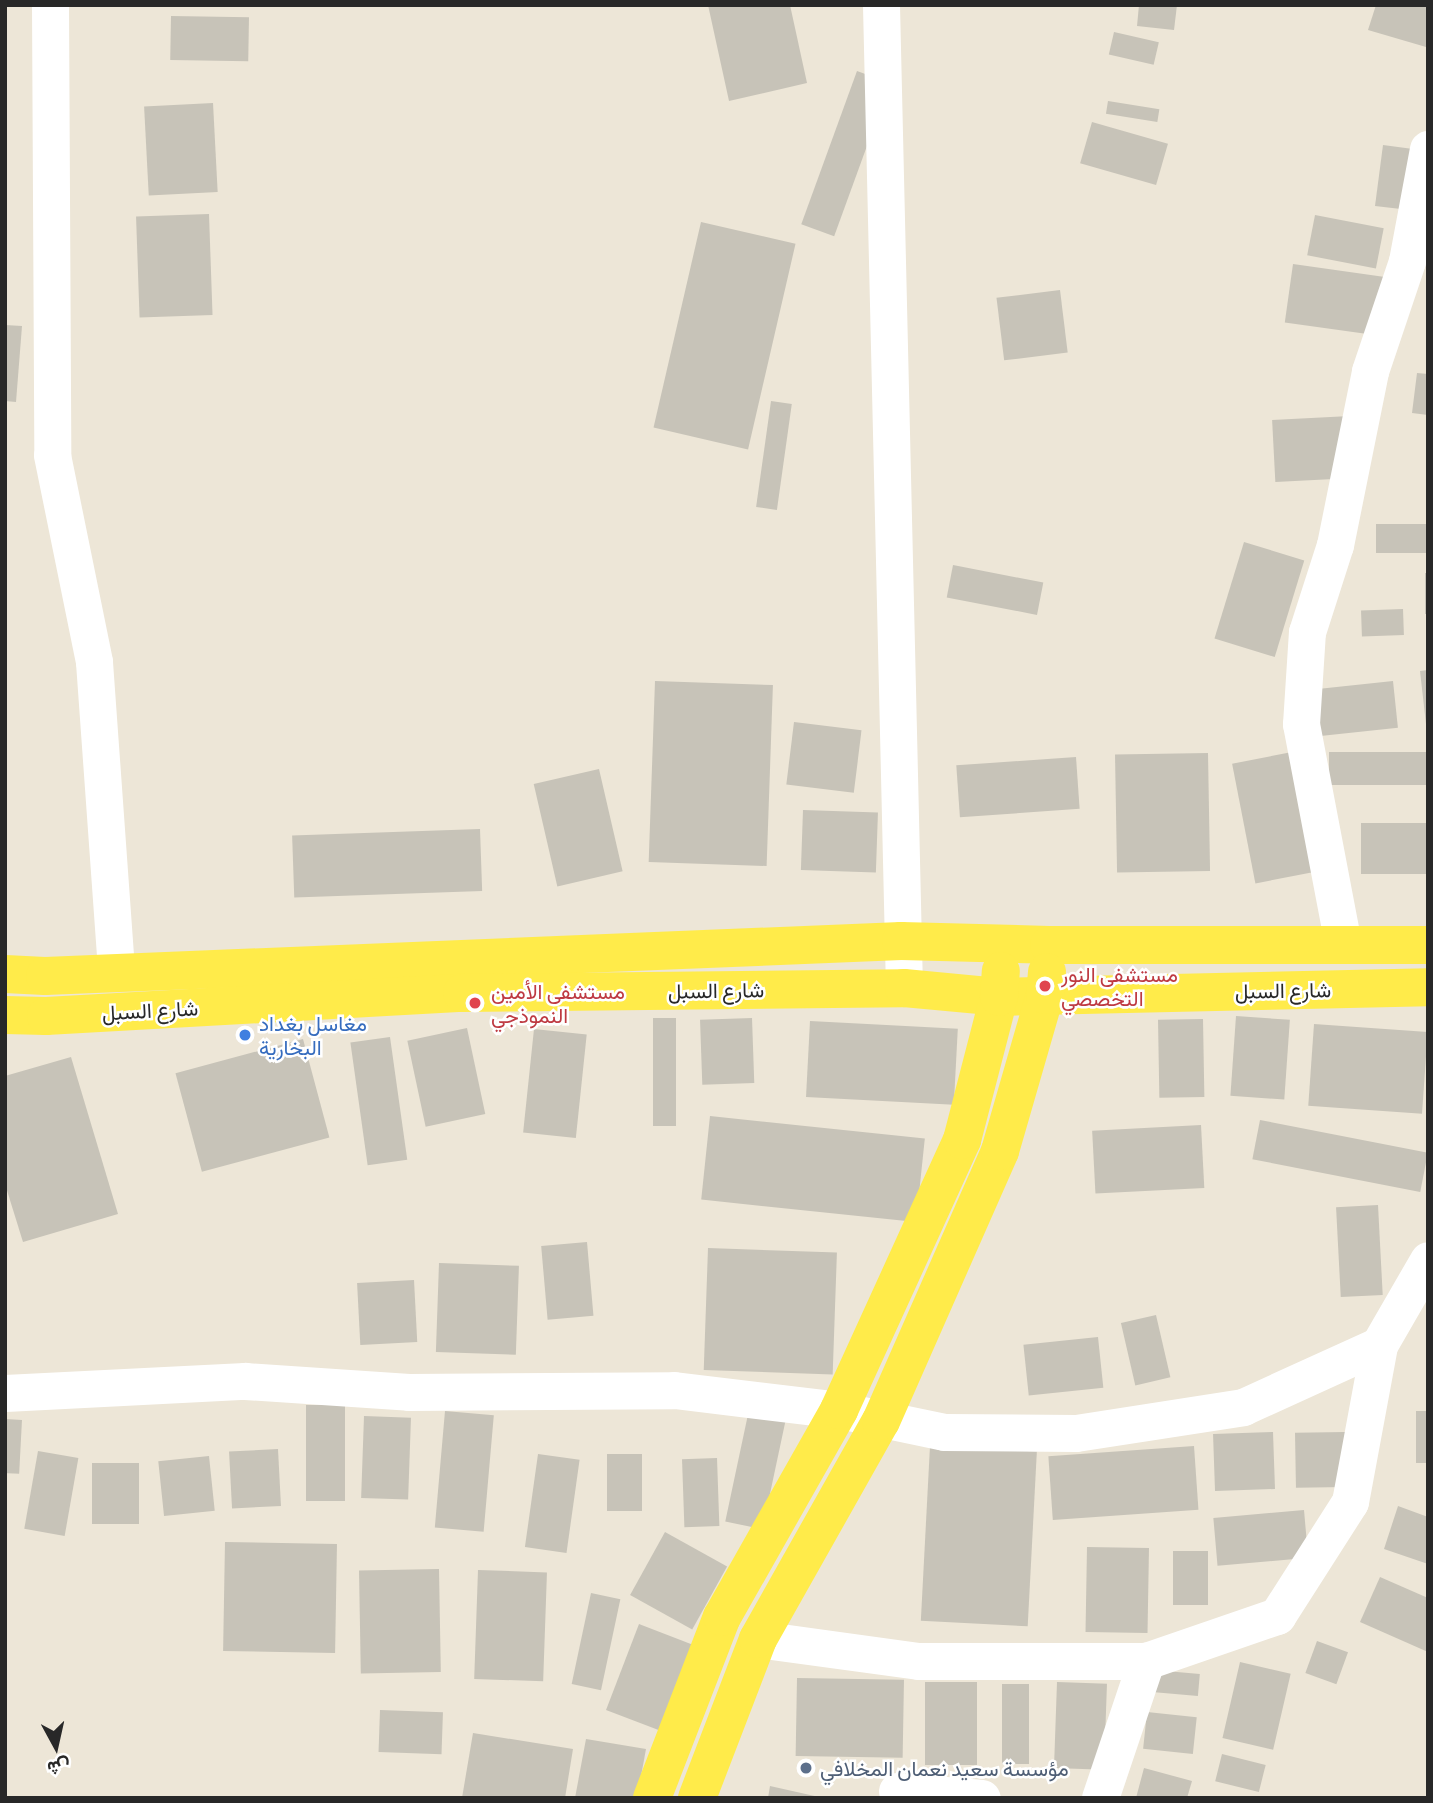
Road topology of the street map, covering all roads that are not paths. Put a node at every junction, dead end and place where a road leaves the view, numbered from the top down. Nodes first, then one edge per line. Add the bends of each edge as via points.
1 (50, 5) edge
2 (881, 5) edge
3 (1428, 149) edge
4 (901, 942) junction
5 (1002, 944) junction
6 (1343, 944) junction
7 (1049, 945) junction
8 (1428, 946) edge
9 (116, 972) junction
10 (5, 974) edge
11 (1428, 987) edge
12 (904, 988) junction
13 (1045, 995) junction
14 (999, 997) junction
15 (5, 1015) edge
16 (1428, 1260) edge
17 (1379, 1345) junction
18 (5, 1393) edge
19 (839, 1410) junction
20 (881, 1420) junction
21 (758, 1639) junction
22 (1146, 1661) junction
23 (897, 1791) dead end
24 (652, 1798) edge
25 (697, 1798) edge
26 (982, 1798) edge
27 (1100, 1798) edge

1 - 9 street via 52,455 94,662
2 - 4 street
3 - 6 street via 1407,261 1370,372 1335,545 1307,632 1301,724
4 - 5 main road, شارع السبل
4 - 9 main road, شارع السبل
4 - 12 street
5 - 7 main road, شارع السبل
5 - 14 main road
6 - 7 main road, شارع السبل
6 - 8 main road, شارع السبل
7 - 13 main road
9 - 10 main road, شارع السبل
11 - 13 main road, شارع السبل
12 - 14 main road, شارع السبل
12 - 15 main road, شارع السبل via 462,993
13 - 14 main road, شارع السبل
13 - 20 main road via 1000,1151
14 - 19 main road via 962,1140
16 - 17 street
17 - 20 street via 1243,1407 1088,1431 944,1432
17 - 22 street via 1350,1502 1277,1616
18 - 19 street via 245,1381 409,1392 674,1390
19 - 20 street
19 - 24 main road via 722,1617
20 - 21 main road
21 - 22 street via 918,1661
21 - 25 main road
22 - 27 street
23 - 26 street

